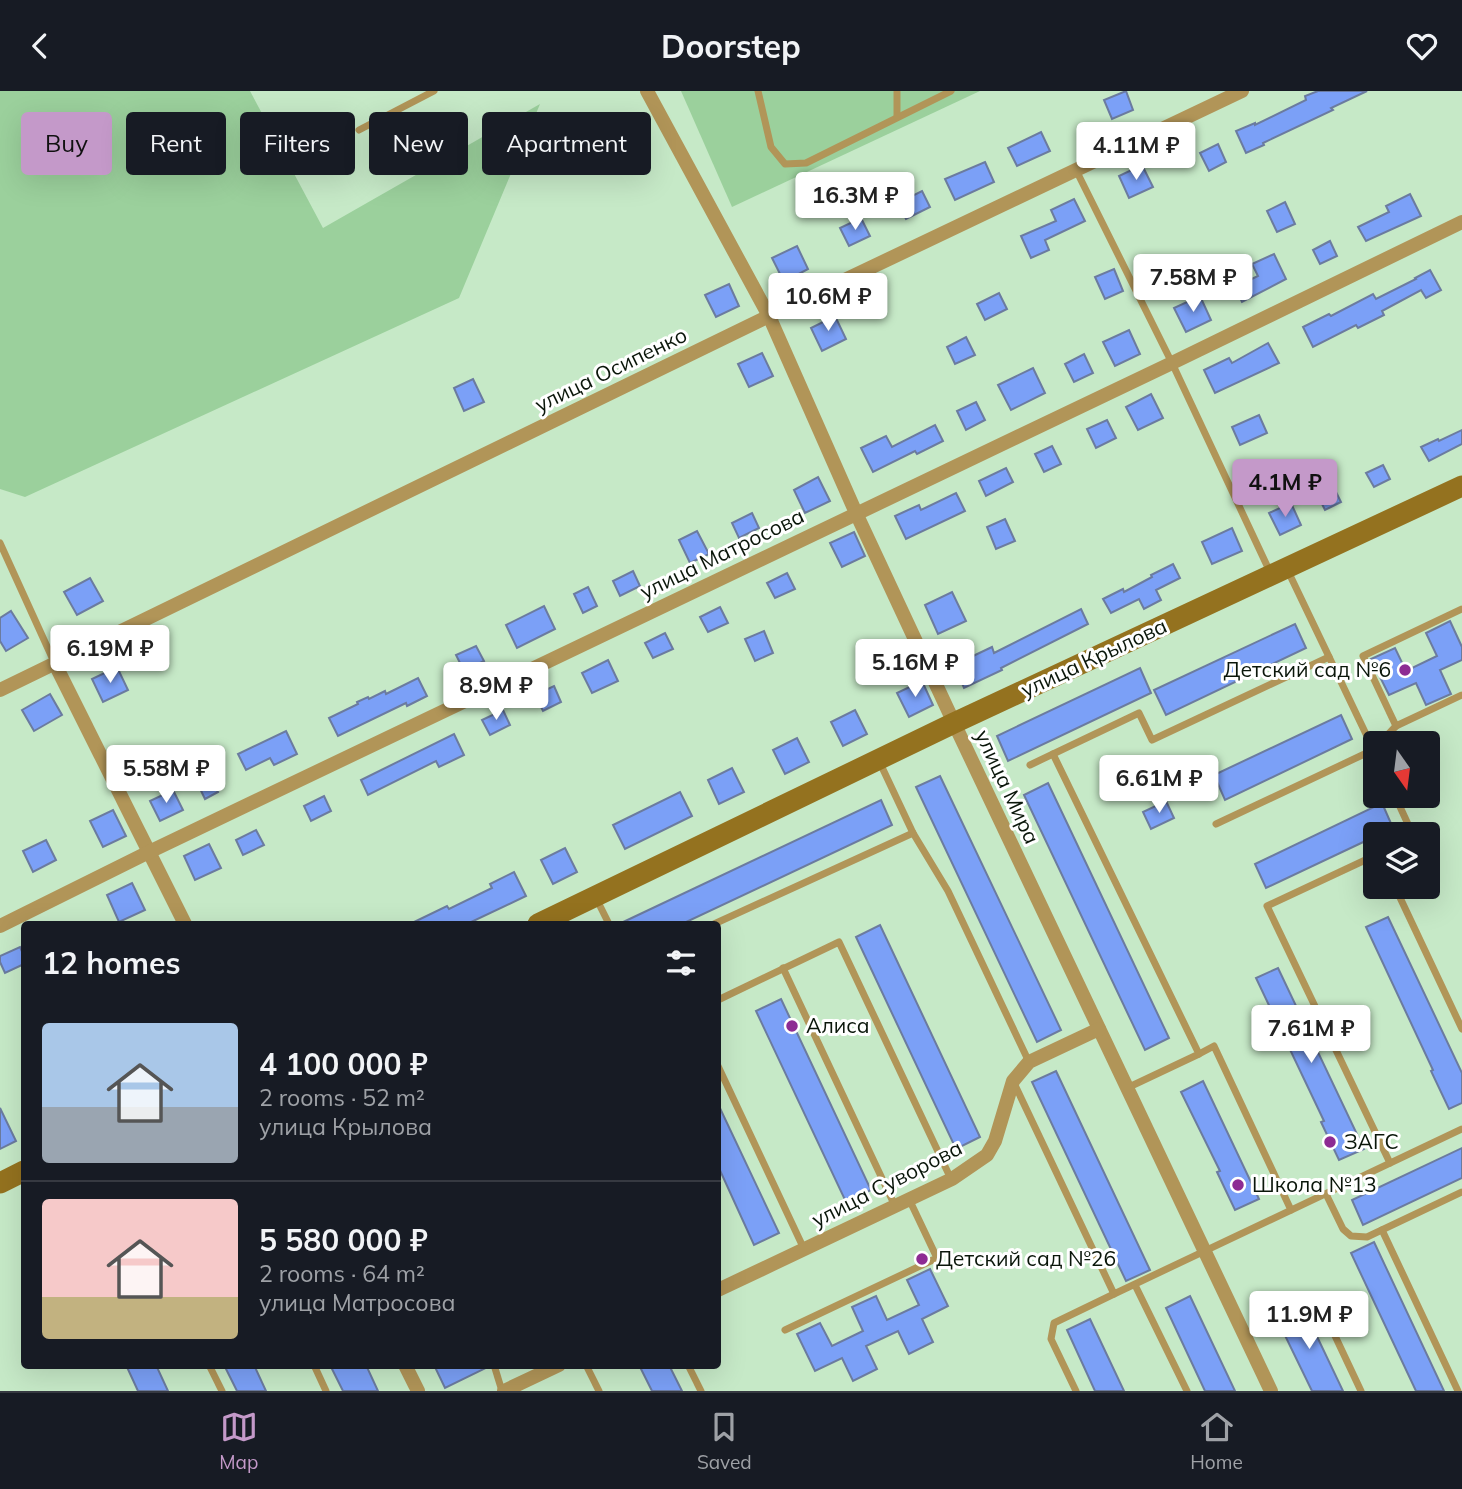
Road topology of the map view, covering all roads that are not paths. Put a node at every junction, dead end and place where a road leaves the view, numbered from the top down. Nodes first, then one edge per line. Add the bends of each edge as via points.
1 (434, 91) edge
2 (647, 91) edge
3 (758, 91) edge
4 (897, 91) edge
5 (951, 91) edge
6 (1242, 91) edge
7 (897, 117) junction
8 (359, 130) dead end
9 (1076, 169) junction
10 (1462, 222) edge
11 (769, 316) junction
12 (1172, 363) junction
13 (1462, 486) edge
14 (856, 513) junction
15 (0, 543) edge
16 (1279, 571) junction
17 (1462, 609) edge
18 (1329, 657) junction
19 (55, 664) junction
20 (0, 690) edge
21 (1462, 695) edge
22 (954, 723) junction
23 (1396, 726) junction
24 (1367, 731) edge
25 (1392, 731) edge
26 (1053, 754) junction
27 (1363, 755) edge
28 (878, 759) junction
29 (1030, 765) dead end
30 (1216, 824) dead end
31 (913, 833) junction
32 (149, 852) junction
33 (1363, 861) edge
34 (595, 896) junction
35 (1401, 899) edge
36 (184, 921) edge
37 (544, 921) edge
38 (608, 921) edge
39 (721, 921) edge
40 (0, 926) edge
41 (783, 968) junction
42 (721, 999) edge
43 (1462, 1028) edge
44 (1099, 1029) junction
45 (1199, 1054) junction
46 (1029, 1062) junction
47 (721, 1072) edge
48 (1013, 1081) junction
49 (1127, 1088) junction
50 (1462, 1129) edge
51 (1390, 1163) junction
52 (21, 1172) edge
53 (951, 1179) junction
54 (0, 1183) edge
55 (1462, 1192) edge
56 (1326, 1194) junction
57 (909, 1199) junction
58 (895, 1206) junction
59 (1291, 1210) junction
60 (1382, 1230) junction
61 (804, 1249) junction
62 (1204, 1251) junction
63 (1135, 1285) junction
64 (721, 1289) edge
65 (1114, 1294) junction
66 (1320, 1304) dead end
67 (785, 1330) dead end
68 (211, 1369) edge
69 (316, 1369) edge
70 (407, 1369) edge
71 (495, 1369) edge
72 (550, 1369) edge
73 (588, 1369) edge
74 (690, 1369) edge
75 (222, 1391) edge
76 (326, 1391) edge
77 (418, 1391) edge
78 (503, 1391) edge
79 (599, 1391) edge
80 (701, 1391) edge
81 (1076, 1391) edge
82 (1187, 1391) edge
83 (1270, 1391) edge
84 (1361, 1391) edge
85 (1458, 1391) edge

1 - 8 lane
2 - 11 street, улица Мира
3 - 7 lane via 771,147 785,164 806,163
4 - 7 lane
5 - 7 lane
6 - 9 street, улица Осипенко
9 - 11 street, улица Осипенко
9 - 12 lane
10 - 12 street, улица Матросова
11 - 14 street, улица Мира
11 - 19 street, улица Осипенко
12 - 14 street, улица Матросова
12 - 16 lane
13 - 16 main road, улица Крылова
14 - 22 street, улица Мира
14 - 32 street, улица Матросова
15 - 19 lane
16 - 18 lane
16 - 22 main road, улица Крылова
17 - 23 lane via 1363,656
18 - 24 lane
18 - 26 lane via 1152,740 1139,713
19 - 20 street, улица Осипенко
19 - 32 street
21 - 23 lane
22 - 28 main road, улица Крылова
22 - 44 street, улица Мира
23 - 25 lane
26 - 29 lane
26 - 45 lane
27 - 30 lane
28 - 31 lane
28 - 34 main road, улица Крылова
31 - 39 lane
31 - 46 lane via 948,891
32 - 36 street
32 - 40 street, улица Матросова
33 - 51 lane via 1268,906
34 - 37 main road, улица Крылова
34 - 38 lane
35 - 43 lane
41 - 42 lane
41 - 53 lane via 839,942
41 - 58 lane
44 - 46 street, улица Суворова
44 - 49 street, улица Мира
45 - 49 lane
45 - 59 lane via 1214,1046
46 - 48 street, улица Суворова
47 - 61 lane
48 - 53 street, улица Суворова via 987,1155
48 - 65 lane
49 - 62 street, улица Мира
50 - 51 lane
51 - 56 lane
52 - 54 main road
53 - 57 street, улица Суворова
55 - 60 lane
56 - 59 lane
56 - 60 lane via 1343,1229 1352,1236 1367,1237
57 - 58 street, улица Суворова
57 - 67 lane via 937,1258
58 - 61 street, улица Суворова
59 - 62 lane
60 - 85 lane
61 - 64 street, улица Суворова
62 - 63 lane
62 - 83 street, улица Мира
63 - 65 lane
63 - 82 lane
65 - 81 lane via 1054,1323 1051,1339
66 - 84 lane
68 - 75 lane
69 - 76 lane
70 - 77 street
71 - 78 lane
72 - 78 street
73 - 79 lane
74 - 80 lane

